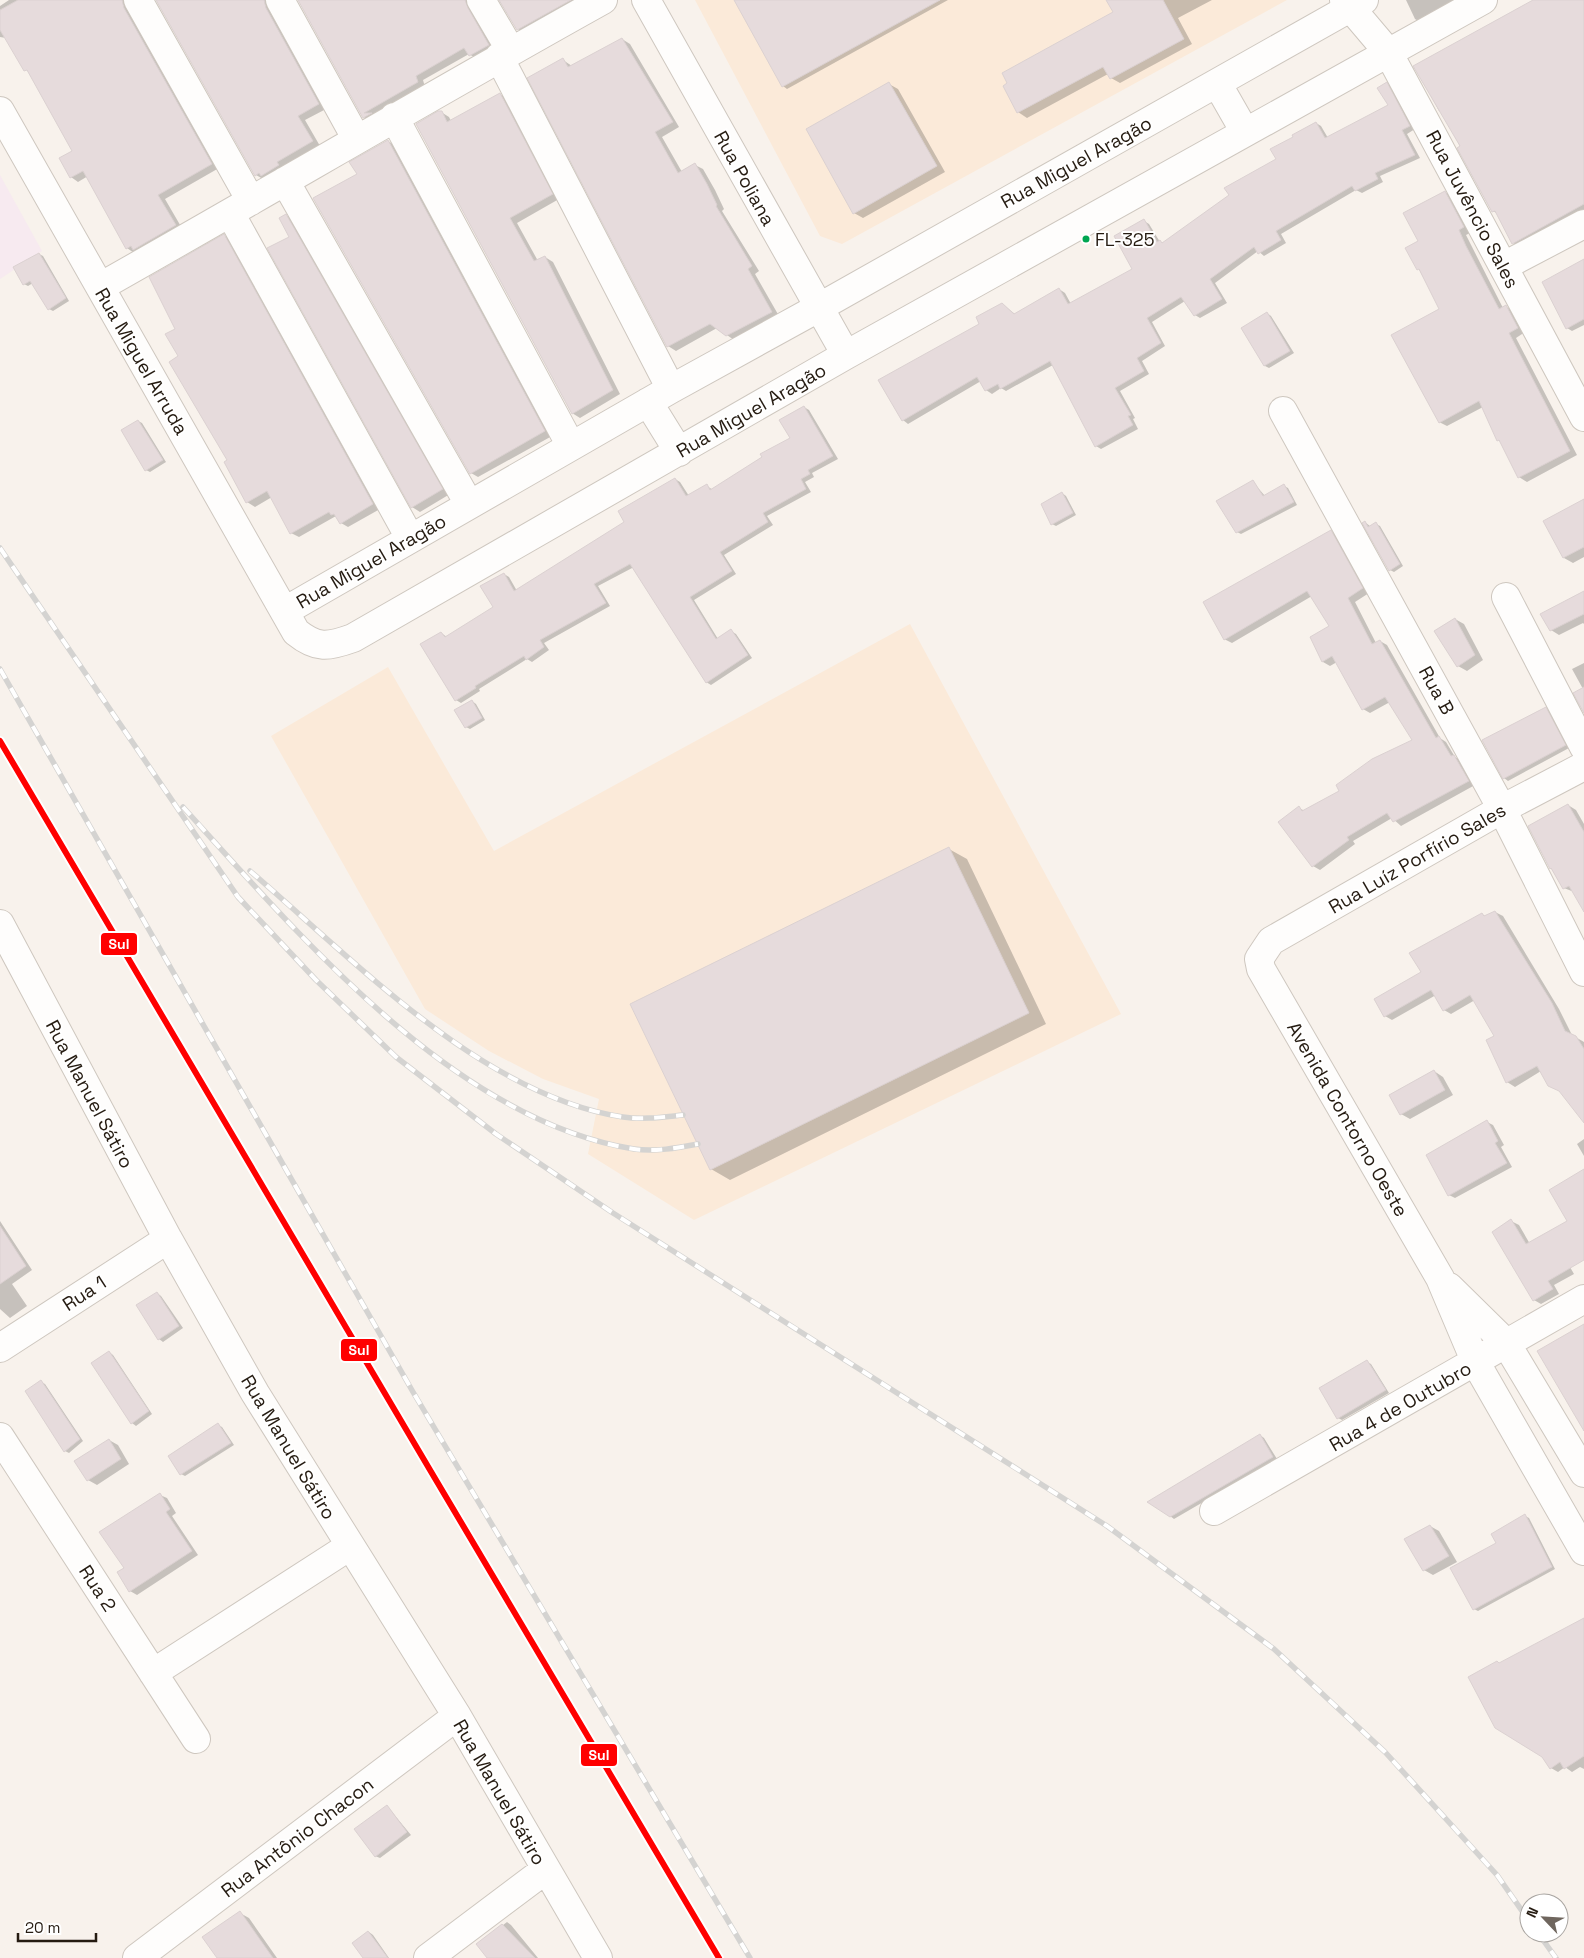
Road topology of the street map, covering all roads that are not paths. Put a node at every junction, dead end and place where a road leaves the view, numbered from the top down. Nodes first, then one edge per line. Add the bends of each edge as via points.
1 (138, 0) edge
2 (280, 0) edge
3 (481, 0) edge
4 (603, 0) edge
5 (646, 0) edge
6 (1482, 0) edge
7 (1353, 2) edge
8 (1388, 52) junction
9 (505, 54) junction
10 (1217, 83) junction
11 (0, 111) edge
12 (394, 117) junction
13 (1245, 132) junction
14 (356, 138) junction
15 (285, 181) junction
16 (241, 207) junction
17 (1584, 224) edge
18 (1504, 266) junction
19 (100, 287) junction
20 (818, 308) junction
21 (846, 355) junction
22 (660, 395) junction
23 (1283, 411) dead end
24 (1584, 417) edge
25 (571, 446) junction
26 (678, 452) junction
27 (469, 504) junction
28 (410, 538) junction
29 (1506, 597) dead end
30 (285, 611) junction
31 (1584, 747) edge
32 (1584, 766) edge
33 (1502, 808) junction
34 (0, 924) edge
35 (1259, 959) joint
36 (1584, 972) edge
37 (168, 1239) junction
38 (1440, 1278) junction
39 (1584, 1299) edge
40 (1506, 1343) junction
41 (0, 1348) edge
42 (1476, 1363) junction
43 (0, 1436) edge
44 (1584, 1473) edge
45 (1214, 1511) dead end
46 (350, 1546) junction
47 (1584, 1551) edge
48 (153, 1673) junction
49 (456, 1716) junction
50 (196, 1740) dead end
51 (545, 1870) junction
52 (137, 1958) edge
53 (428, 1958) edge
54 (598, 1958) edge

1 - 16 street
2 - 14 street
3 - 9 street
4 - 9 street
5 - 20 street, Rua Poliana
6 - 8 street, Rua Miguel Aragão
7 - 8 street, Rua Juvêncio Sales
7 - 10 street, Rua Miguel Aragão
8 - 13 street, Rua Miguel Aragão
8 - 18 street, Rua Juvêncio Sales
9 - 12 street
9 - 22 street
10 - 13 street
10 - 20 street, Rua Miguel Aragão
11 - 19 street, Rua Miguel Arruda
12 - 14 street
12 - 25 street
13 - 21 street, Rua Miguel Aragão
14 - 15 street
15 - 16 street
15 - 27 street
16 - 19 street
16 - 28 street
17 - 18 street
18 - 24 street, Rua Juvêncio Sales
19 - 30 street, Rua Miguel Arruda
20 - 21 street, Rua Poliana
20 - 22 street, Rua Miguel Aragão
21 - 26 street, Rua Miguel Aragão
22 - 25 street, Rua Miguel Aragão
22 - 26 street
23 - 33 street, Rua B
25 - 27 street, Rua Miguel Aragão
26 - 30 street, Rua Miguel Aragão via 353,638 328,646 313,644 296,632
27 - 28 street, Rua Miguel Aragão
28 - 30 street, Rua Miguel Aragão
29 - 31 street
32 - 33 street, Rua Luíz Porfírio Sales
33 - 35 street, Rua Luíz Porfírio Sales via 1271,941
33 - 36 street, Rua B
34 - 37 street, Rua Manuel Sátiro
35 - 38 street, Avenida Contorno Oeste via 1266,978
37 - 41 street, Rua 1
37 - 46 street, Rua Manuel Sátiro via 255,1393
38 - 40 street, Avenida Contorno Oeste
38 - 42 street, Avenida Contorno Oeste
39 - 40 street, Rua 4 de Outubro
40 - 42 street, Rua 4 de Outubro
40 - 44 street, Avenida Contorno Oeste
42 - 45 street, Rua 4 de Outubro
42 - 47 street, Avenida Contorno Oeste
43 - 48 street, Rua 2
46 - 48 street
46 - 49 street, Rua Manuel Sátiro
48 - 50 street, Rua 2
49 - 51 street, Rua Manuel Sátiro
49 - 52 street, Rua Antônio Chacon
51 - 53 street
51 - 54 street, Rua Manuel Sátiro

